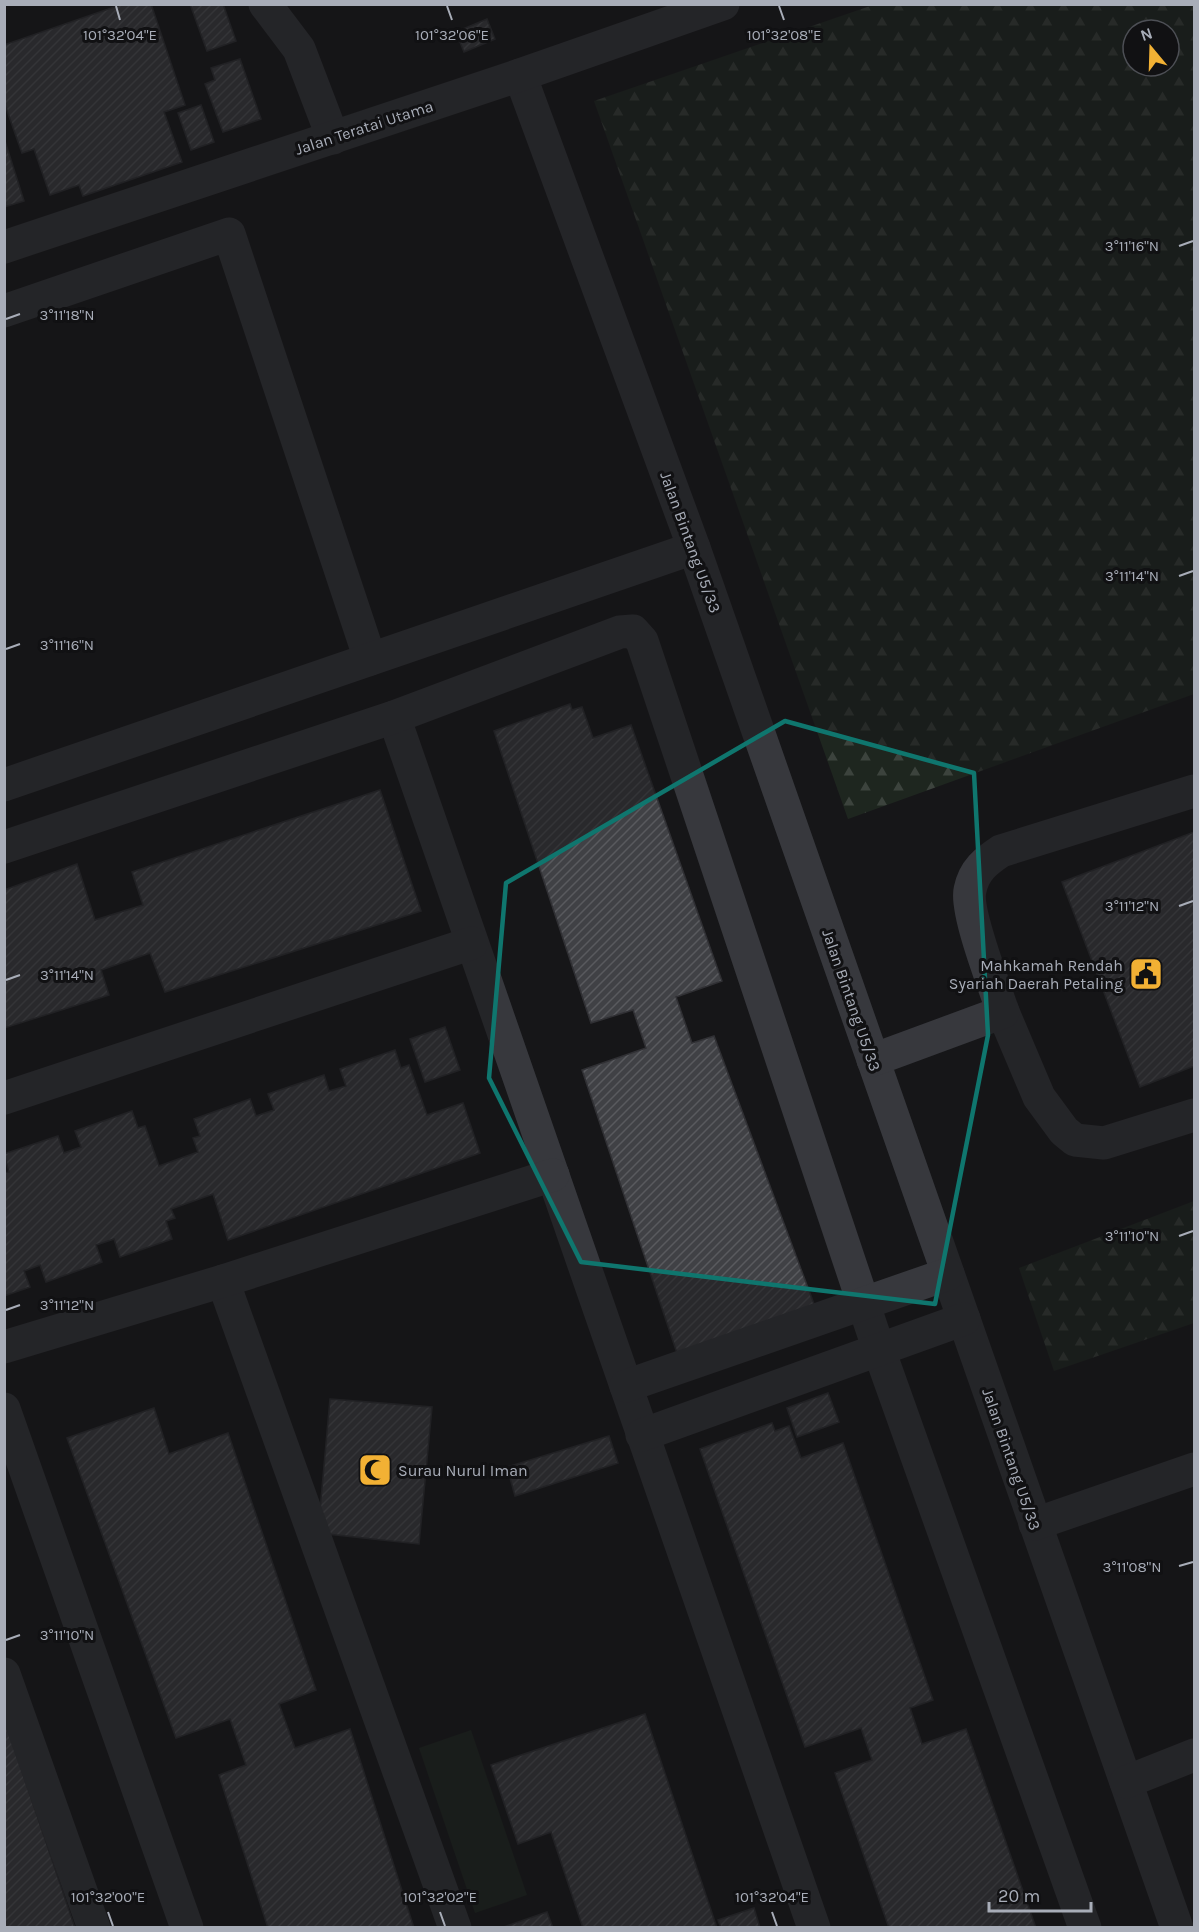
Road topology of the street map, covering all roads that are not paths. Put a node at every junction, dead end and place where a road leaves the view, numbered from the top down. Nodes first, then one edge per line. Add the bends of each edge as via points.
1 (265, 4) edge
2 (723, 4) edge
3 (520, 75) junction
4 (333, 138) junction
5 (4, 247) edge
6 (4, 311) edge
7 (694, 548) junction
8 (370, 659) junction
9 (394, 717) junction
10 (4, 785) edge
11 (1194, 791) edge
12 (4, 847) edge
13 (472, 943) junction
14 (1003, 1012) junction
15 (873, 1060) junction
16 (4, 1098) edge
17 (1194, 1115) edge
18 (553, 1176) junction
19 (948, 1274) junction
20 (223, 1281) junction
21 (864, 1305) junction
22 (964, 1319) junction
23 (4, 1347) edge
24 (879, 1350) junction
25 (626, 1386) junction
26 (4, 1409) edge
27 (642, 1435) junction
28 (1194, 1469) edge
29 (1035, 1524) junction
30 (4, 1674) edge
31 (1194, 1755) edge
32 (1126, 1782) junction
33 (94, 1928) edge
34 (187, 1928) edge
35 (455, 1928) edge
36 (814, 1928) edge
37 (1085, 1928) edge
38 (1178, 1928) edge

1 - 4 street via 299,49
2 - 3 street, Jalan Teratai Utama
3 - 4 street, Jalan Teratai Utama
3 - 7 street, Jalan Bintang U5/33
4 - 5 street, Jalan Teratai Utama
6 - 8 street via 229,234
7 - 8 street
7 - 15 street, Jalan Bintang U5/33
8 - 10 street
9 - 12 street
9 - 13 street
9 - 21 street via 620,632 633,631 642,641
11 - 14 street via 1001,851 981,865 969,891 971,912
13 - 16 street
13 - 18 street
14 - 15 street
14 - 17 street via 1039,1097 1075,1140 1104,1143
15 - 19 street, Jalan Bintang U5/33
18 - 20 street
18 - 25 street
19 - 21 street
19 - 22 street, Jalan Bintang U5/33
20 - 23 street
20 - 35 street
21 - 24 street
21 - 25 street
22 - 24 street
22 - 29 street, Jalan Bintang U5/33
24 - 27 street
24 - 37 street
25 - 27 street
26 - 34 street
27 - 36 street
28 - 29 street
29 - 32 street, Jalan Bintang U5/33
30 - 33 street
31 - 32 street
32 - 38 street, Jalan Bintang U5/33

